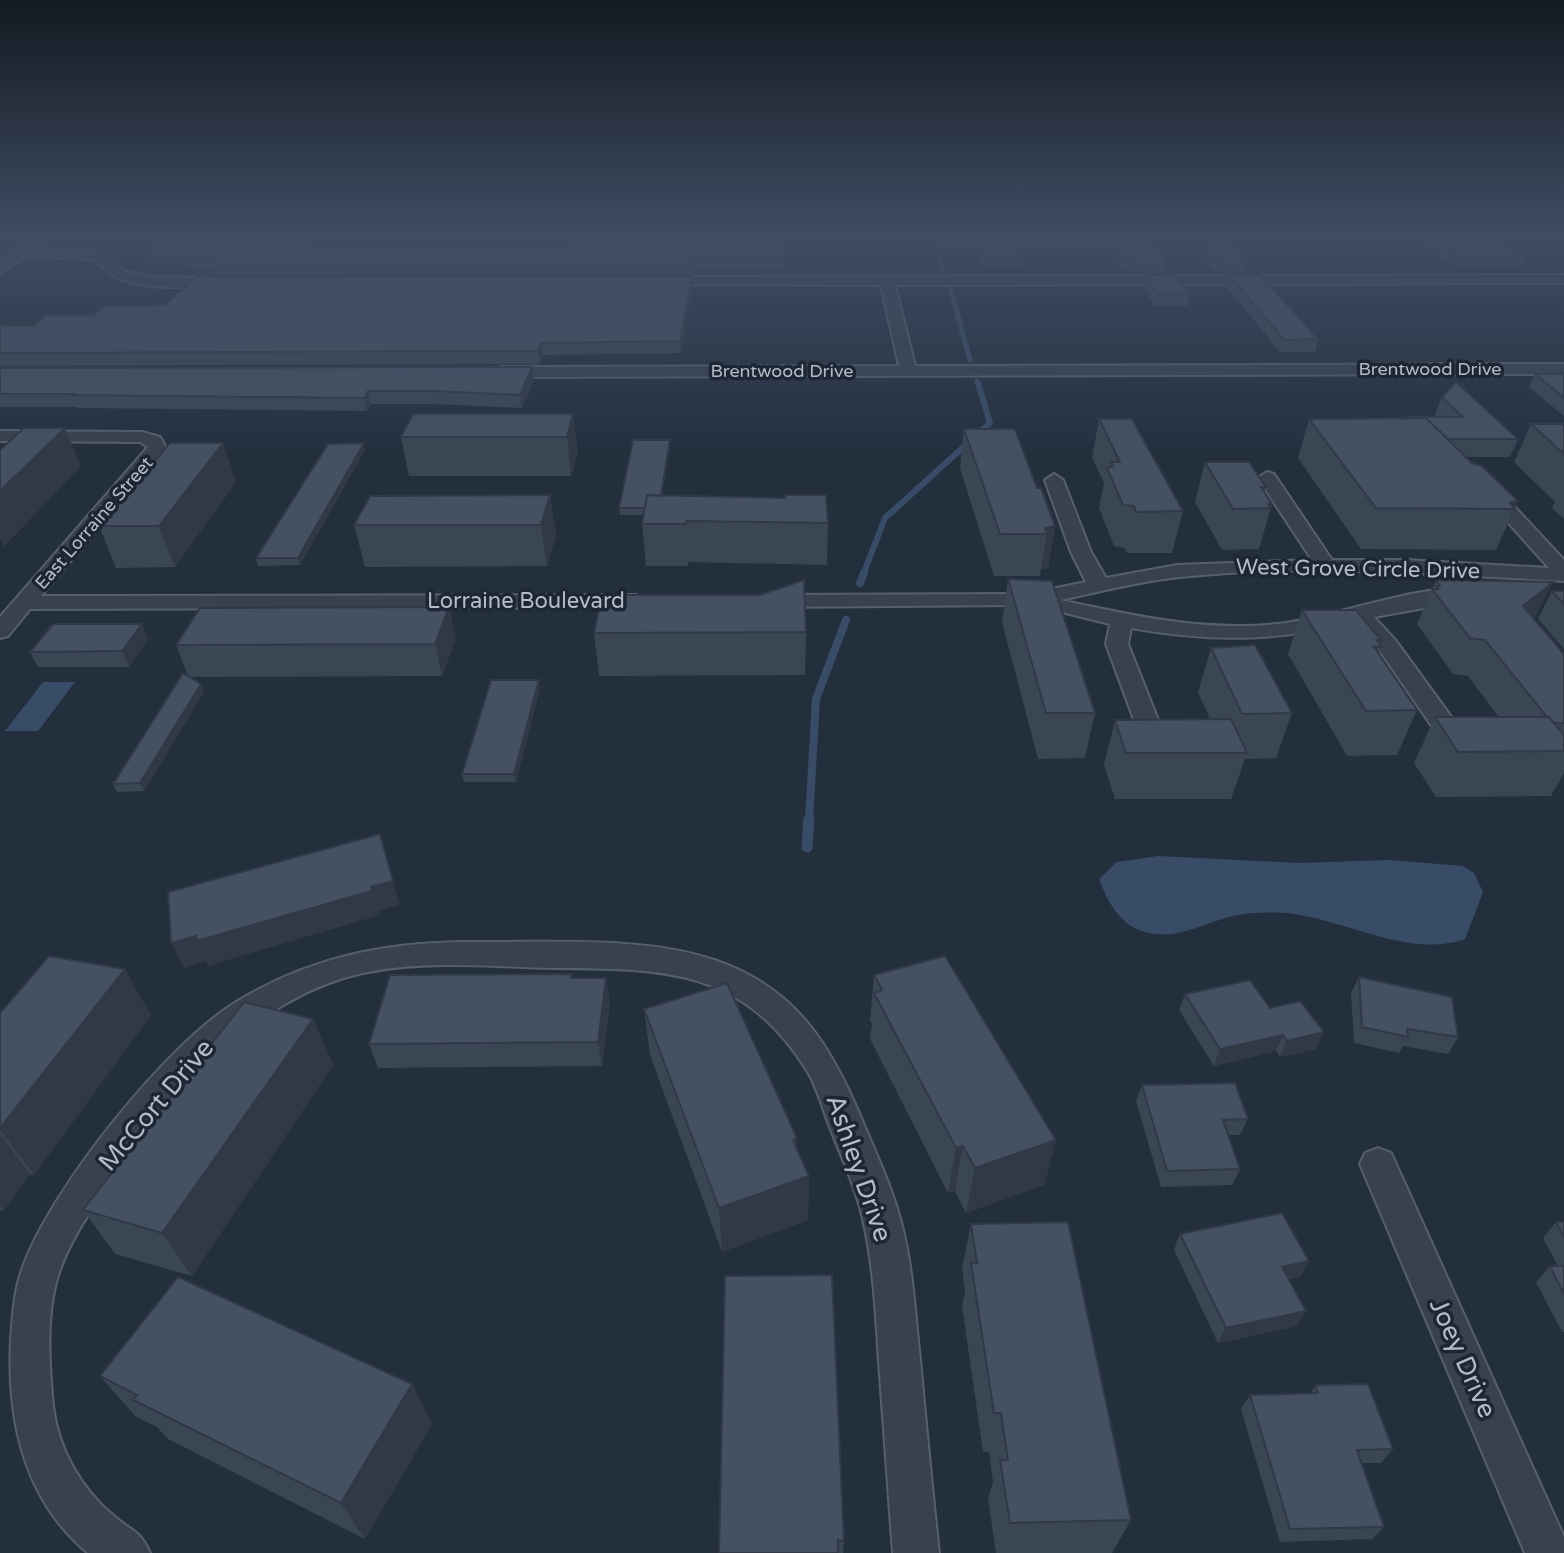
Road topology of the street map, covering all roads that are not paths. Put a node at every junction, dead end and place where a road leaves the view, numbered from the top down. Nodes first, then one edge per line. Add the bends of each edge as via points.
1 (894, 310) edge
2 (1564, 369) edge
3 (908, 371) junction
4 (478, 372) edge
5 (0, 436) edge
6 (1267, 478) dead end
7 (1054, 480) dead end
8 (1478, 481) edge
9 (1325, 564) junction
10 (1564, 573) edge
11 (1099, 586) junction
12 (1486, 593) edge
13 (1027, 600) junction
14 (654, 601) edge
15 (747, 601) edge
16 (24, 603) junction
17 (1360, 616) junction
18 (1122, 619) junction
19 (0, 631) edge
20 (1148, 725) edge
21 (1456, 742) edge
22 (626, 955) joint
23 (1378, 1164) dead end
24 (127, 1553) edge
25 (916, 1553) edge
26 (1548, 1553) edge

1 - 3 street
2 - 3 street, Brentwood Drive
3 - 4 street, Brentwood Drive
5 - 16 street, East Lorraine Street via 136,436 154,441 155,452
6 - 9 street
7 - 11 street
8 - 10 street
9 - 10 street, West Grove Circle Drive
9 - 11 street, West Grove Circle Drive via 1208,568
11 - 13 street, West Grove Circle Drive
12 - 17 street, West Grove Circle Drive
13 - 15 street
13 - 18 street, West Grove Circle Drive
14 - 16 street, Lorraine Boulevard
16 - 19 street, East Lorraine Street
17 - 18 street, West Grove Circle Drive via 1254,633 1186,630
17 - 21 street via 1388,646
18 - 20 street via 1117,644
22 - 24 street, McCort Drive via 401,957 326,973 224,1026 150,1108 59,1231 41,1268 31,1332 35,1427 51,1470 78,1512
22 - 25 street, Ashley Drive via 709,968 738,982 792,1023 820,1063 882,1221 892,1272
23 - 26 street, Joey Drive

